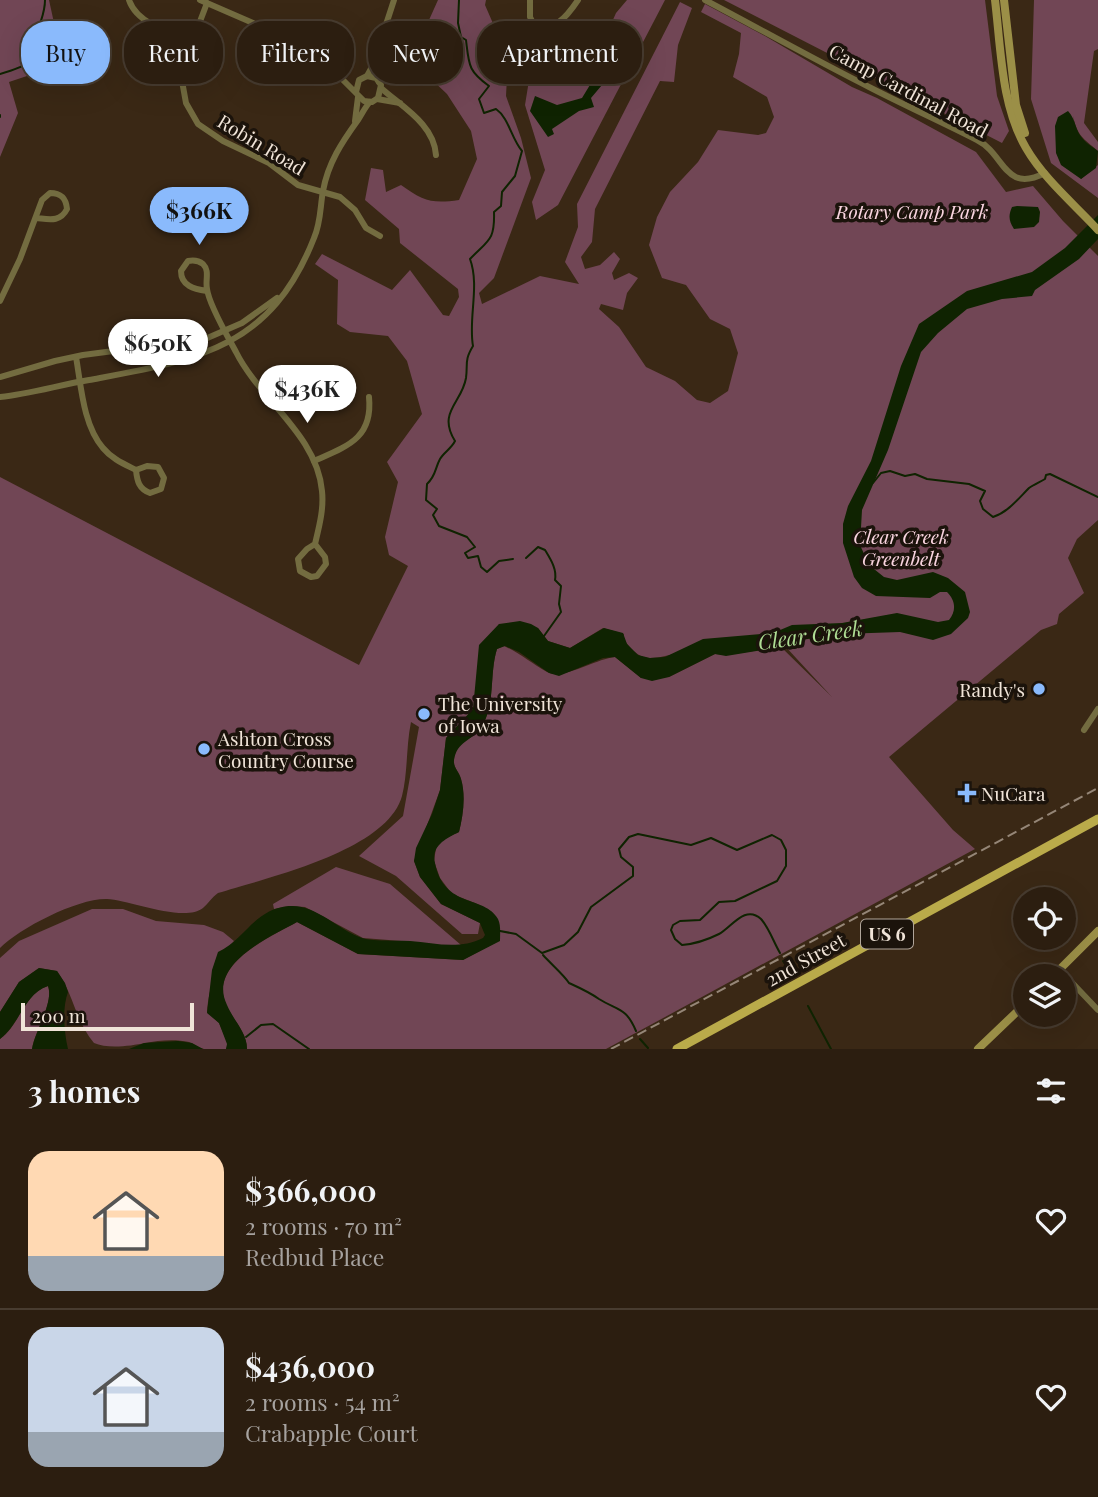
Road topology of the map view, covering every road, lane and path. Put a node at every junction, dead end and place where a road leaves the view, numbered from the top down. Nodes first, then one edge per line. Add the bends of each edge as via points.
1 (129, 0) edge
2 (394, 0) edge
3 (530, 0) edge
4 (578, 0) edge
5 (705, 0) edge
6 (995, 0) edge
7 (1004, 0) edge
8 (204, 1) edge
9 (147, 21) edge
10 (198, 21) edge
11 (249, 21) edge
12 (386, 21) edge
13 (368, 72) edge
14 (354, 78) edge
15 (364, 78) junction
16 (183, 84) edge
17 (347, 84) edge
18 (380, 85) junction
19 (357, 95) junction
20 (373, 101) junction
21 (400, 103) junction
22 (355, 123) junction
23 (436, 155) dead end
24 (1045, 173) junction
25 (323, 192) junction
26 (36, 218) junction
27 (1098, 230) edge
28 (380, 236) dead end
29 (206, 291) junction
30 (282, 295) junction
31 (0, 301) edge
32 (226, 332) junction
33 (231, 342) junction
34 (76, 357) junction
35 (0, 377) edge
36 (80, 381) junction
37 (0, 397) edge
38 (369, 397) dead end
39 (314, 461) junction
40 (136, 470) junction
41 (315, 544) junction
42 (1098, 709) edge
43 (1084, 730) dead end
44 (1098, 819) edge
45 (1098, 931) edge
46 (1066, 964) edge
47 (1076, 987) edge
48 (1098, 1010) edge
49 (1013, 1015) edge
50 (677, 1049) edge
51 (978, 1049) edge

1 - 9 street
2 - 12 street
3 - 4 street via 533,23 545,28 563,19
5 - 24 street, Camp Cardinal Road via 983,143 1008,174 1021,180
6 - 24 street via 1011,114 1026,148
7 - 24 street via 1016,105
8 - 10 street, Robin Road
8 - 11 street
13 - 15 street
14 - 15 street
15 - 18 street via 376,78
15 - 19 street via 356,84
16 - 25 street, Robin Road via 186,103 198,124 269,163 298,185
17 - 19 street
18 - 20 street via 381,94
18 - 21 street
19 - 20 street via 363,101
19 - 22 street
20 - 21 street
20 - 22 street
21 - 23 street via 432,140
22 - 25 street via 335,153
24 - 27 street
25 - 28 street, Robin Road via 346,200 366,228
25 - 30 street via 314,239
26 - 26 street via 45,195 55,193 64,198 67,209 60,217
26 - 31 street
29 - 29 street via 204,265 188,261 181,271 183,281
29 - 32 street
30 - 32 street
30 - 33 street via 262,319
32 - 33 street
32 - 34 street via 191,343
33 - 36 street via 201,355
33 - 39 street via 257,386
34 - 35 street
34 - 36 street
36 - 37 street
36 - 40 street via 96,439 110,455
38 - 39 street via 370,415 363,431 347,446
39 - 41 street via 322,501
40 - 40 street via 158,467 164,478 161,489 150,494 144,491
41 - 41 street via 326,564 311,577 300,571 298,559
42 - 43 street
44 - 50 main road, 2nd Street / US 6
45 - 46 street
47 - 48 street
49 - 51 street

